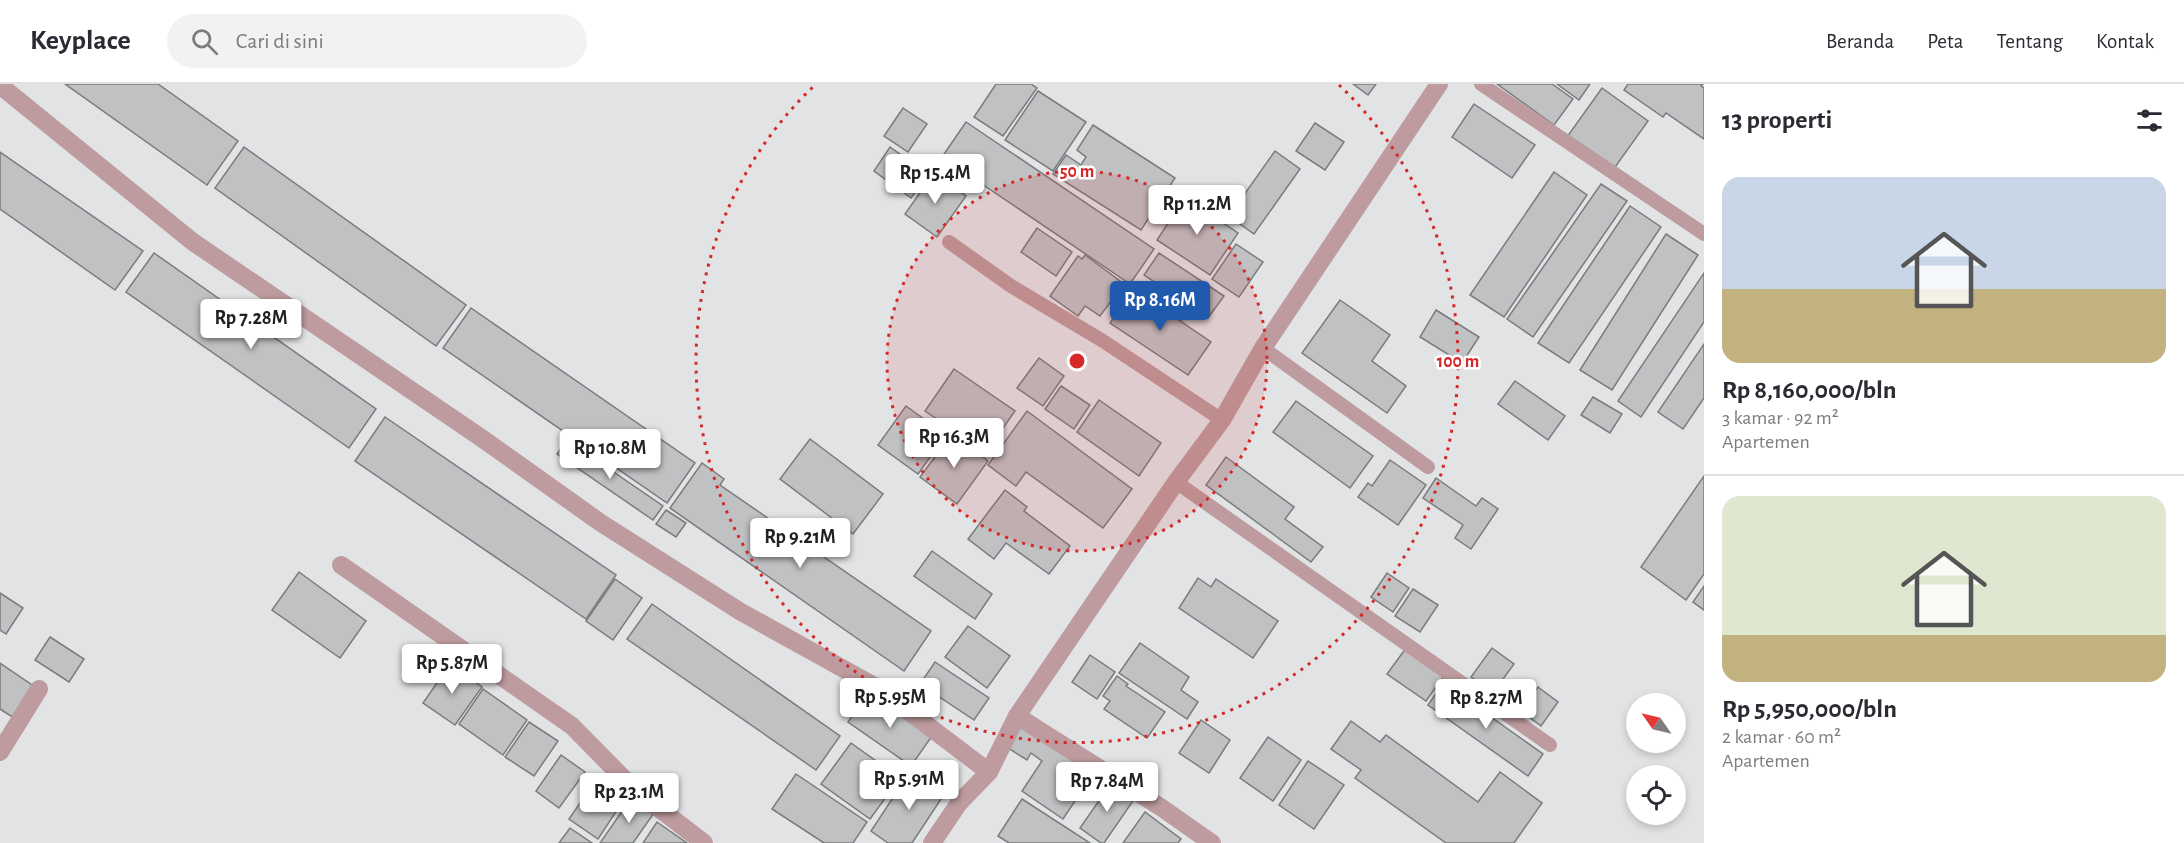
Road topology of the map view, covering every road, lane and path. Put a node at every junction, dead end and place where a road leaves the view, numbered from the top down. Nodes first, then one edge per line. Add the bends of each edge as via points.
1 (1439, 84) edge
2 (1481, 84) edge
3 (2, 87) dead end
4 (1704, 234) edge
5 (949, 242) dead end
6 (1263, 348) junction
7 (1222, 420) junction
8 (1428, 467) dead end
9 (1176, 482) junction
10 (341, 565) dead end
11 (39, 689) dead end
12 (1017, 716) junction
13 (1550, 746) dead end
14 (0, 752) edge
15 (989, 772) junction
16 (704, 843) edge
17 (932, 843) edge
18 (1212, 843) edge

1 - 6 street
2 - 4 lane
3 - 15 street via 193,242 601,523 741,612 878,688
5 - 7 lane
6 - 7 street
6 - 8 lane
7 - 9 street
9 - 12 street
9 - 13 lane
10 - 16 street via 572,726 635,790
11 - 14 street
12 - 15 street
12 - 18 street
15 - 17 street via 959,803

